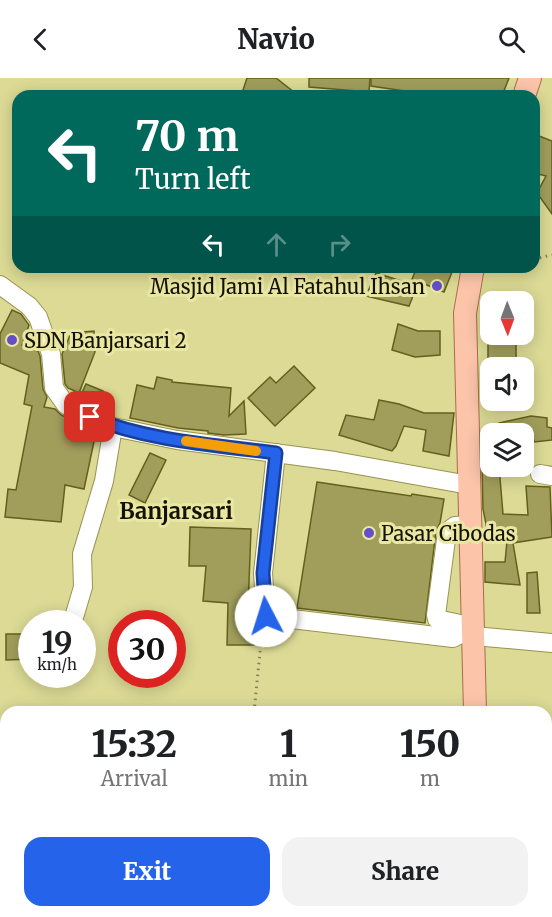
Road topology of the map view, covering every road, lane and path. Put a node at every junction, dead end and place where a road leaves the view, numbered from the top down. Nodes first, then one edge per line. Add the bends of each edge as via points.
1 (471, 273) edge
2 (0, 285) edge
3 (113, 427) junction
4 (276, 453) junction
5 (469, 485) junction
6 (470, 525) junction
7 (76, 610) edge
8 (266, 616) junction
9 (474, 631) junction
10 (552, 643) edge
11 (254, 706) edge
12 (475, 706) edge

1 - 5 main road via 465,313
2 - 3 street via 38,317 51,354 54,388 66,405
3 - 4 street
3 - 7 street via 104,481 82,554 83,587
4 - 5 street
4 - 8 street via 263,573
5 - 6 main road
6 - 9 main road
6 - 9 street via 455,526 447,532 436,615 438,620
8 - 9 street via 453,638
8 - 11 path
9 - 10 street
9 - 12 main road

